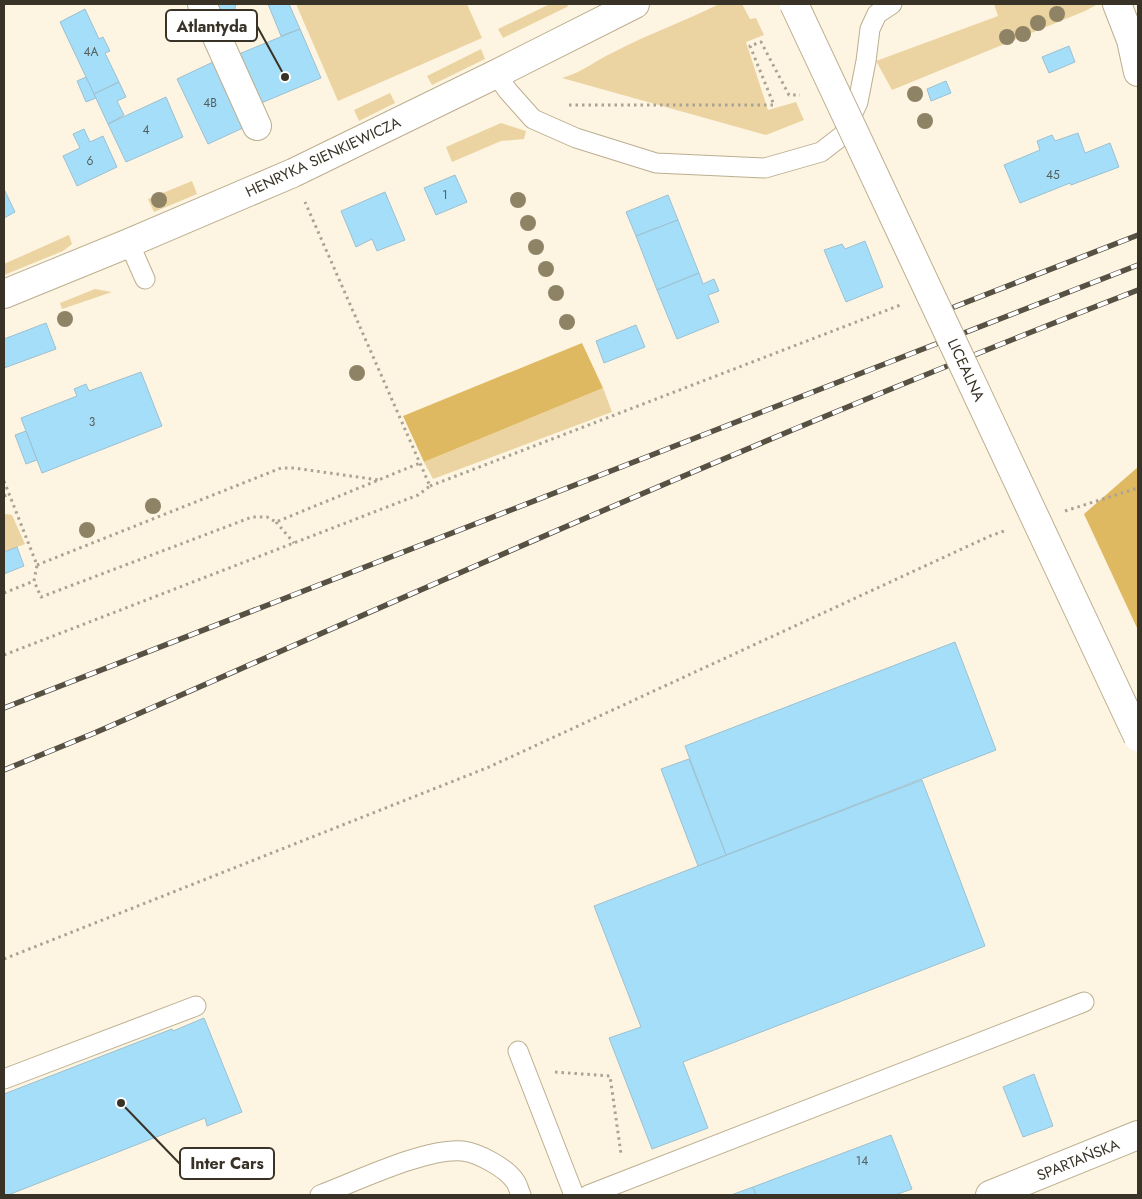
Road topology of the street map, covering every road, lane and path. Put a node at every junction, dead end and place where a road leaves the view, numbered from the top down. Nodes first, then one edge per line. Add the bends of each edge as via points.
1 (202, 4) edge
2 (635, 4) edge
3 (794, 4) edge
4 (892, 4) edge
5 (1117, 4) edge
6 (1138, 72) edge
7 (496, 74) junction
8 (800, 95) dead end
9 (565, 105) dead end
10 (257, 126) dead end
11 (302, 197) dead end
12 (129, 243) junction
13 (145, 279) dead end
14 (4, 294) edge
15 (908, 302) dead end
16 (420, 463) junction
17 (379, 480) junction
18 (4, 481) edge
19 (430, 486) junction
20 (1138, 488) edge
21 (9, 494) junction
22 (4, 496) edge
23 (1064, 512) dead end
24 (276, 522) junction
25 (1008, 530) dead end
26 (294, 543) junction
27 (37, 565) junction
28 (34, 581) junction
29 (4, 593) edge
30 (4, 655) edge
31 (1138, 737) edge
32 (4, 959) edge
33 (1084, 1002) dead end
34 (196, 1006) dead end
35 (518, 1051) dead end
36 (527, 1075) junction
37 (4, 1079) edge
38 (1138, 1135) edge
39 (624, 1180) junction
40 (320, 1195) edge
41 (521, 1195) edge
42 (574, 1195) edge
43 (588, 1195) edge
44 (990, 1195) edge

1 - 10 street
2 - 7 street, HENRYKA SIENKIEWICZA
3 - 31 street, LICEALNA, bridge
4 - 7 lane via 877,14 870,29 858,102 843,135 820,152 766,168 656,162 576,138 533,119
5 - 6 street via 1131,40
7 - 12 street, HENRYKA SIENKIEWICZA via 294,173
8 - 9 path via 789,95 761,42 750,46 774,105
11 - 16 path
12 - 13 lane
12 - 14 street, HENRYKA SIENKIEWICZA
15 - 19 path
16 - 17 path
16 - 19 path
17 - 24 path
17 - 27 path via 281,468
18 - 21 path
19 - 26 path via 418,495
20 - 23 path
21 - 22 path
21 - 27 path
24 - 26 path
24 - 28 path via 267,517 252,517 41,597
25 - 32 path via 489,767
26 - 30 path
27 - 28 path
28 - 29 path
33 - 39 lane
34 - 37 lane
35 - 36 lane
36 - 39 path via 552,1072 610,1076
36 - 42 lane
38 - 44 street, SPARTAŃSKA
39 - 43 lane
40 - 41 lane via 435,1153 463,1151 494,1162 514,1180

